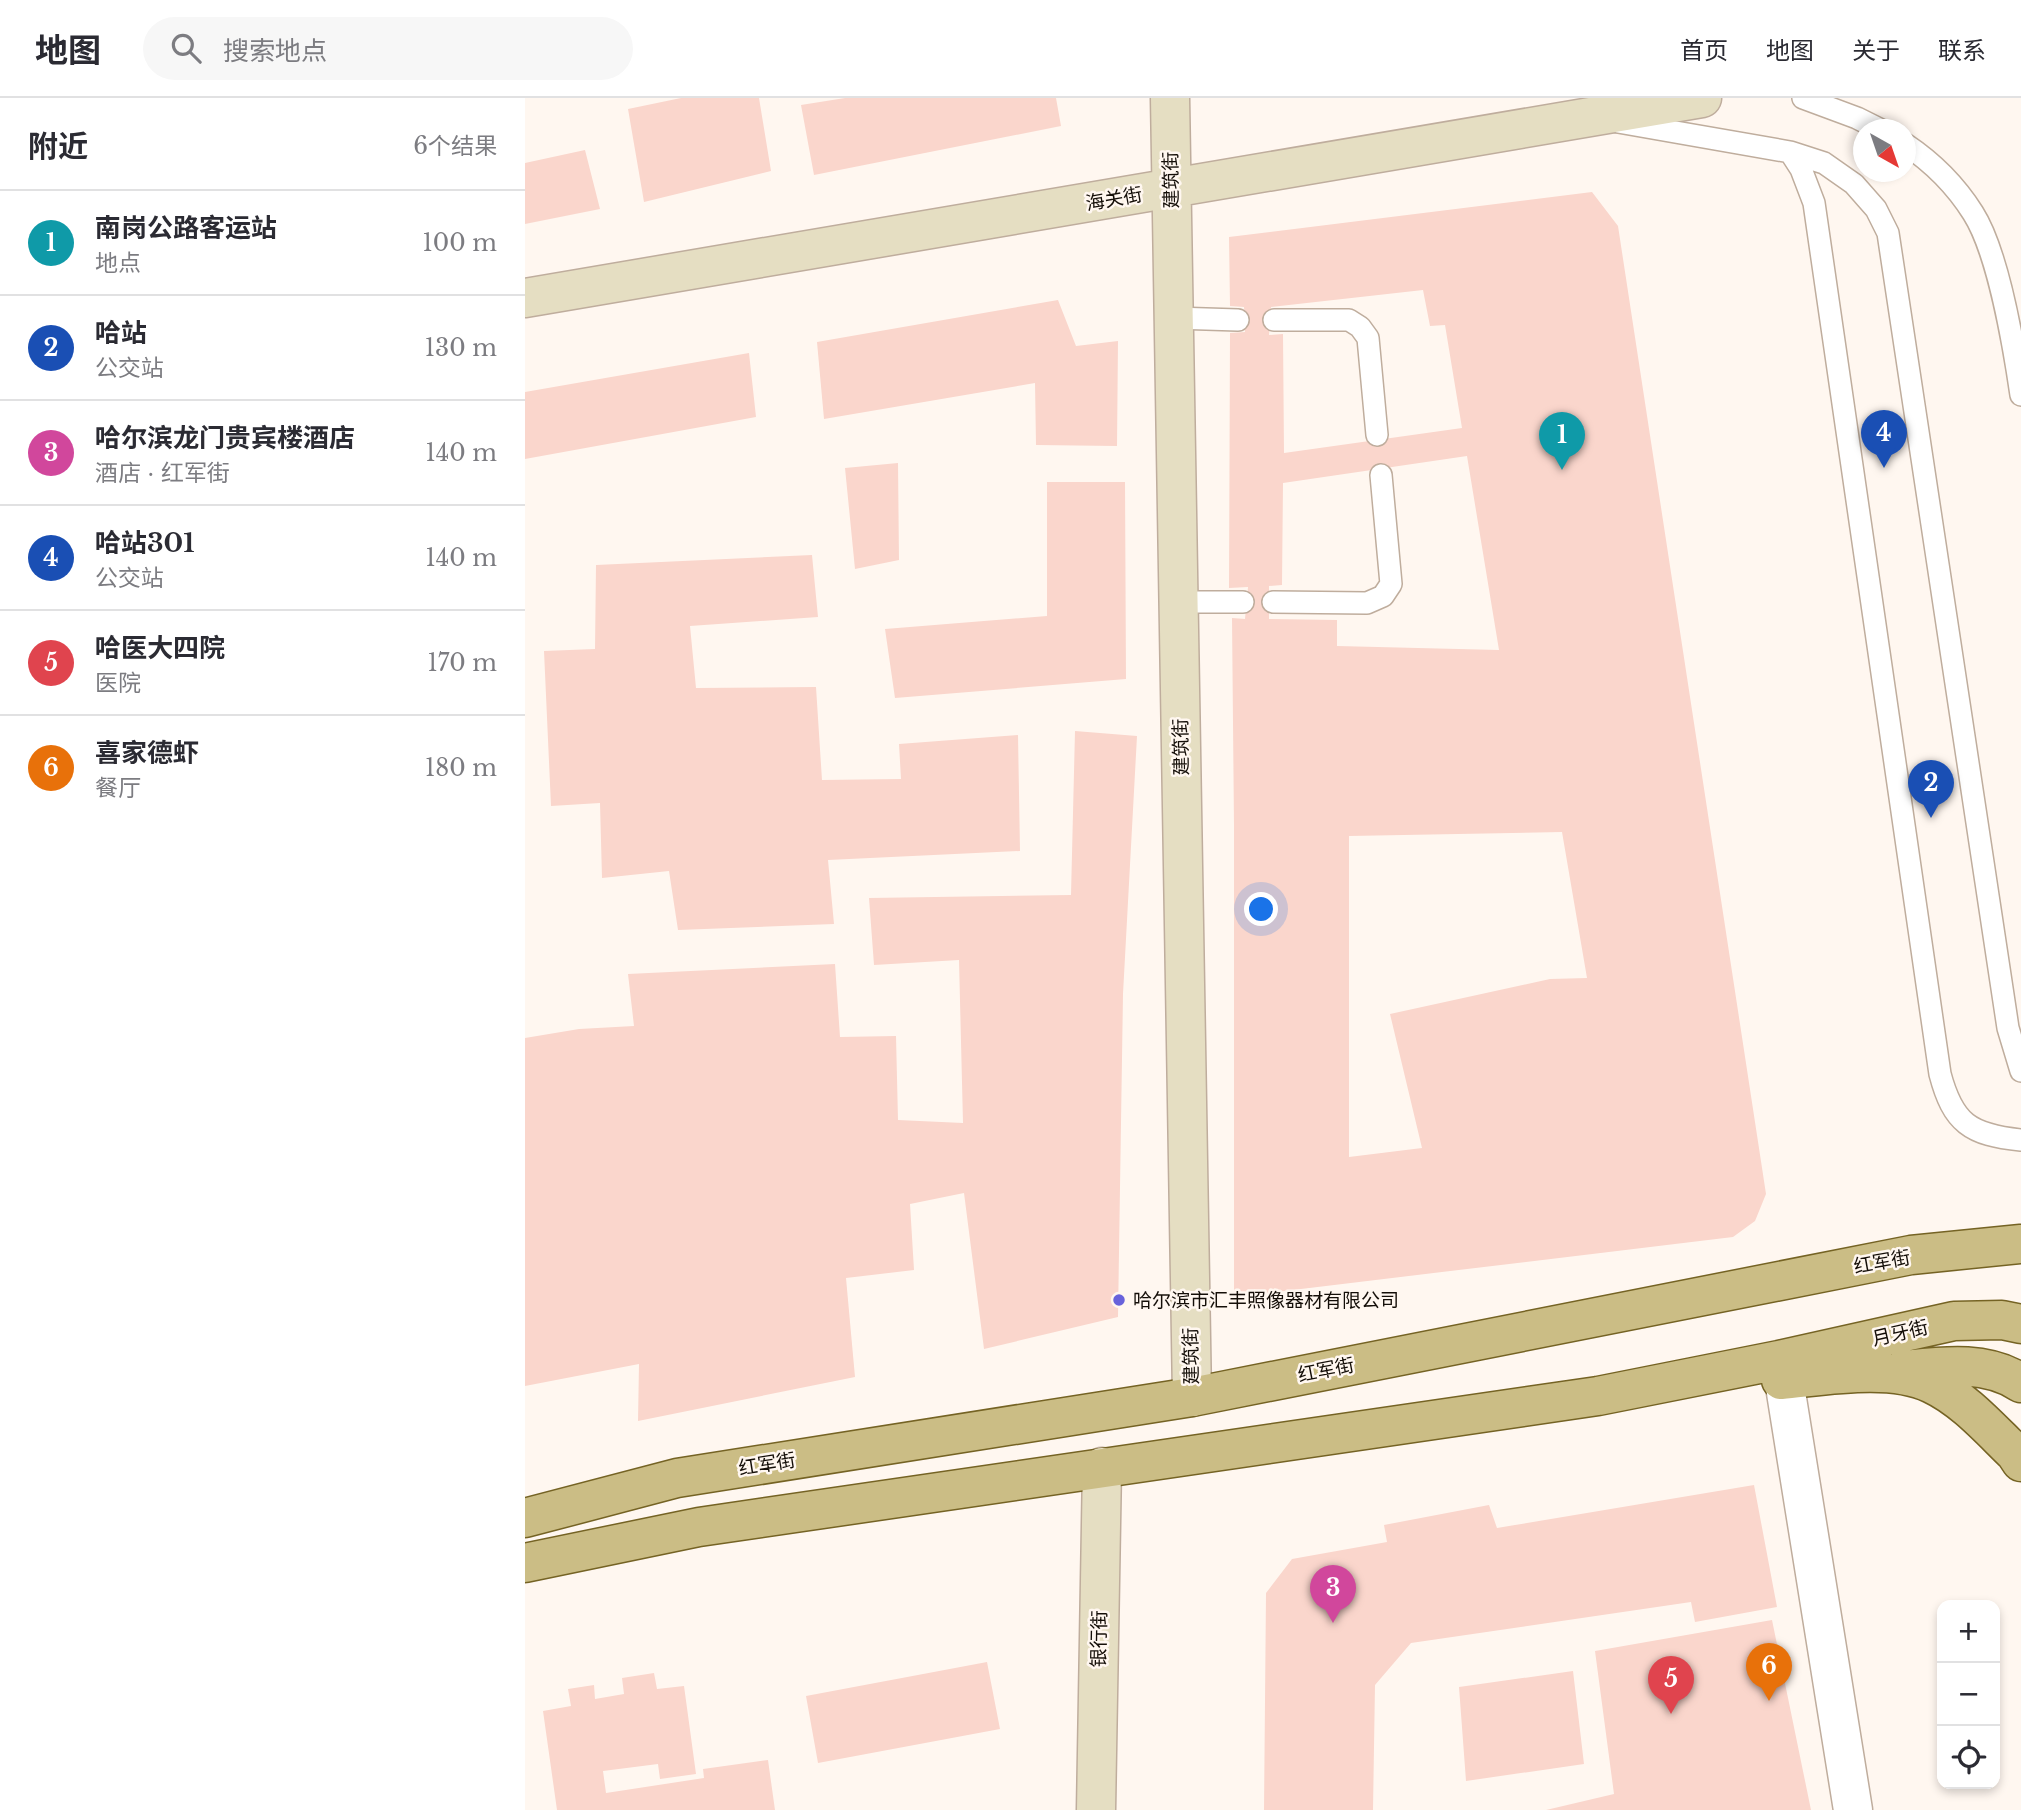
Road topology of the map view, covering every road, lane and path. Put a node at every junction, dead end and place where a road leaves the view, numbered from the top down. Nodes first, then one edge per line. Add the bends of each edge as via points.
1 (1170, 98) edge
2 (1702, 98) edge
3 (1803, 98) edge
4 (1592, 117) junction
5 (1859, 119) edge
6 (1790, 152) junction
7 (1916, 152) edge
8 (1171, 190) junction
9 (525, 298) edge
10 (1174, 318) junction
11 (1238, 320) dead end
12 (1274, 320) dead end
13 (2021, 395) edge
14 (1377, 435) dead end
15 (1381, 475) dead end
16 (1178, 602) junction
17 (1243, 602) dead end
18 (1273, 602) dead end
19 (2021, 1071) edge
20 (2021, 1140) edge
21 (2021, 1244) edge
22 (2021, 1324) edge
23 (1782, 1370) junction
24 (1863, 1374) junction
25 (2021, 1383) edge
26 (1192, 1397) junction
27 (2021, 1462) edge
28 (1102, 1467) junction
29 (677, 1478) junction
30 (525, 1505) edge
31 (525, 1518) edge
32 (699, 1527) junction
33 (525, 1563) edge
34 (525, 1591) edge
35 (1095, 1810) edge
36 (1853, 1810) edge

1 - 8 street, 建筑街
2 - 4 street, 海关街
3 - 5 lane
4 - 6 lane
4 - 8 street, 海关街
6 - 19 lane via 1824,163 1854,184 1876,209 1888,233 2008,1028
6 - 20 lane via 1814,202 1940,1073 1947,1099 1961,1119 1981,1134
7 - 13 lane via 1943,175 1980,226 1994,266
8 - 9 street, 海关街
8 - 10 street, 建筑街
10 - 11 lane
10 - 16 street, 建筑街
12 - 14 lane via 1349,320 1360,327 1368,338
15 - 18 lane via 1391,584 1383,596 1367,603
16 - 17 lane
16 - 26 street, 建筑街
21 - 26 main road, 红军街 via 1911,1255
22 - 23 main road, 月牙街 via 1954,1321
23 - 24 main road
23 - 28 main road
23 - 36 street
24 - 25 main road, 月牙街 via 1944,1365 1980,1367
24 - 27 main road via 1897,1374 1931,1383 1966,1407
26 - 29 main road, 红军街
28 - 32 main road
28 - 35 street, 银行街
29 - 30 main road, 红军街
29 - 31 main road, 红军街
32 - 33 main road
32 - 34 main road

